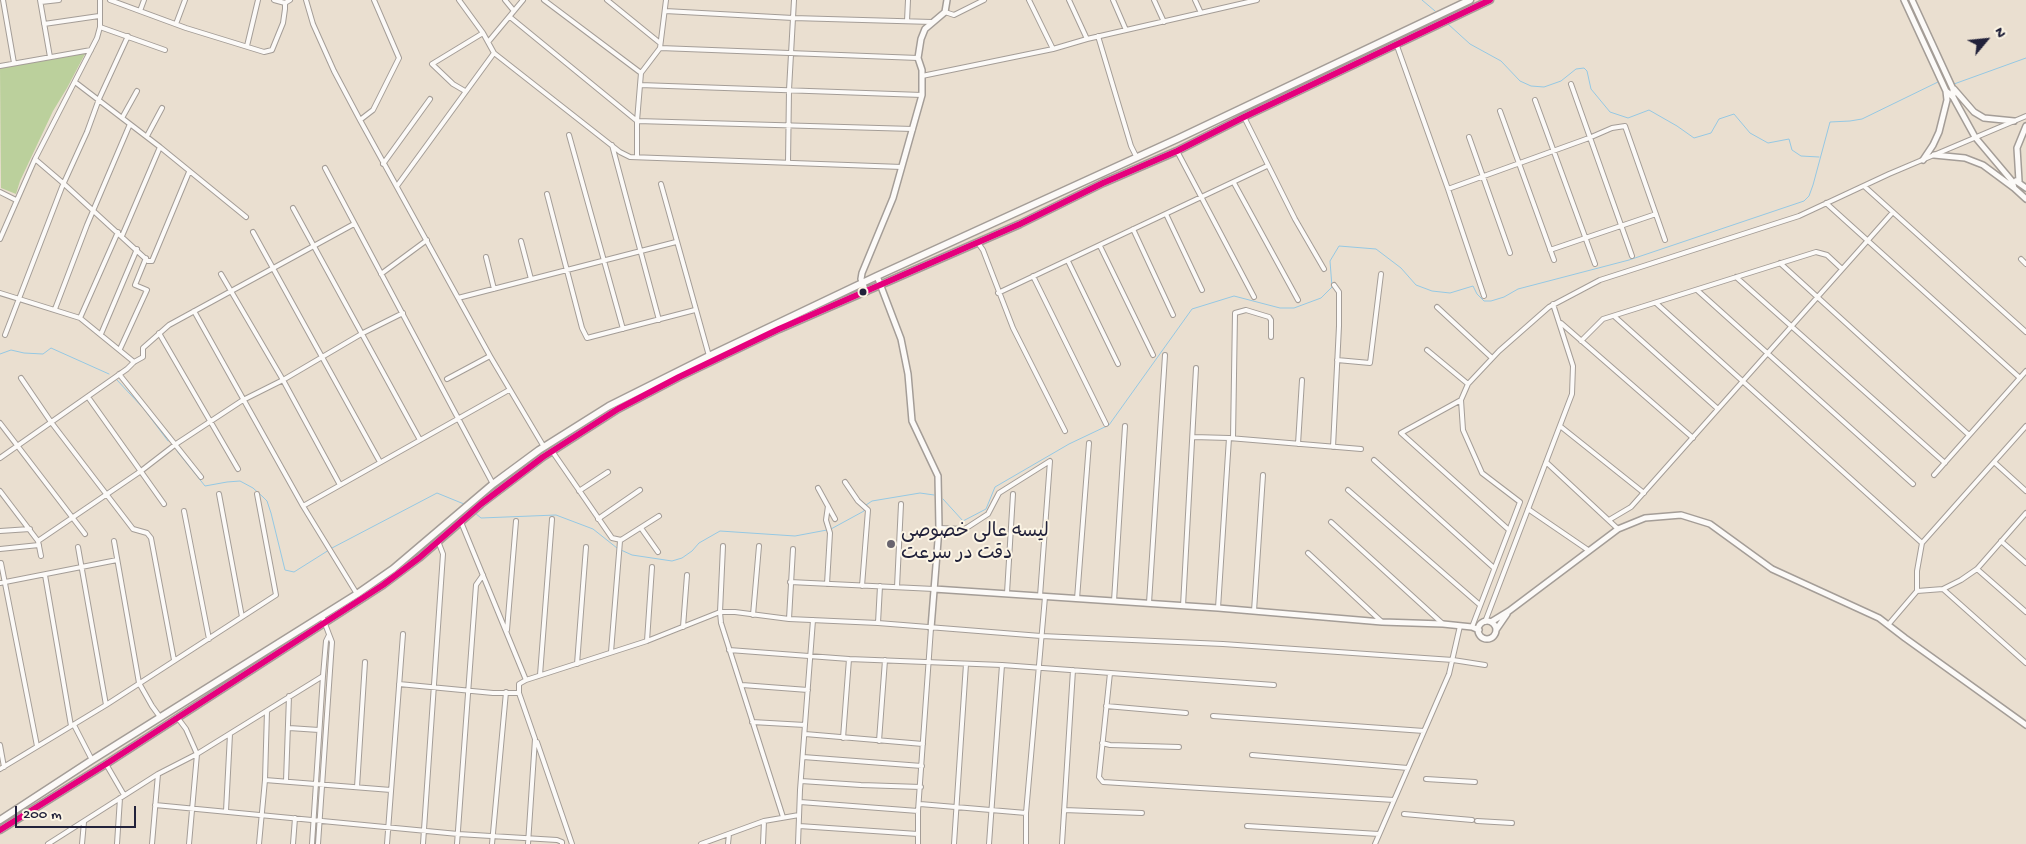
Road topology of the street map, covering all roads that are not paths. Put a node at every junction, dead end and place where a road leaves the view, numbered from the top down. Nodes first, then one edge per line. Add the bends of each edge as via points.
1 (3, 0) edge
2 (60, 0) edge
3 (100, 0) edge
4 (110, 0) edge
5 (144, 0) edge
6 (185, 0) edge
7 (258, 0) edge
8 (274, 0) edge
9 (290, 0) edge
10 (306, 0) edge
11 (374, 0) edge
12 (459, 0) edge
13 (505, 0) edge
14 (523, 0) edge
15 (544, 0) edge
16 (607, 0) edge
17 (666, 0) edge
18 (794, 0) edge
19 (908, 0) edge
20 (947, 0) edge
21 (984, 0) edge
22 (1029, 0) edge
23 (1069, 0) edge
24 (1112, 0) edge
25 (1154, 0) edge
26 (1195, 0) edge
27 (1236, 0) edge
28 (1257, 0) edge
29 (1470, 0) edge
30 (1490, 0) edge
31 (1904, 0) edge
32 (1912, 0) edge
33 (40, 1) edge
34 (284, 3) junction
35 (1238, 5) junction
36 (140, 11) junction
37 (514, 11) junction
38 (665, 11) junction
39 (945, 12) junction
40 (1201, 13) junction
41 (99, 16) junction
42 (510, 16) junction
43 (793, 18) junction
44 (907, 21) junction
45 (935, 22) junction
46 (1164, 22) junction
47 (44, 24) junction
48 (176, 24) junction
49 (100, 27) junction
50 (1126, 30) junction
51 (484, 32) junction
52 (128, 36) junction
53 (1098, 36) junction
54 (1087, 39) junction
55 (489, 41) junction
56 (660, 45) junction
57 (247, 46) junction
58 (1397, 46) junction
59 (1053, 49) junction
60 (91, 50) junction
61 (165, 50) dead end
62 (494, 52) junction
63 (792, 54) junction
64 (50, 57) junction
65 (918, 58) junction
66 (14, 64) junction
67 (0, 66) edge
68 (641, 73) junction
69 (922, 76) junction
70 (75, 82) junction
71 (1571, 84) dead end
72 (640, 85) junction
73 (1953, 89) junction
74 (789, 90) junction
75 (137, 91) dead end
76 (465, 91) junction
77 (1946, 91) junction
78 (922, 95) junction
79 (1953, 97) junction
80 (99, 99) junction
81 (430, 99) dead end
82 (1535, 100) dead end
83 (162, 108) dead end
84 (1500, 111) dead end
85 (1244, 116) junction
86 (2026, 116) edge
87 (122, 118) junction
88 (360, 120) junction
89 (637, 120) junction
90 (2014, 121) junction
91 (130, 124) junction
92 (789, 126) junction
93 (2026, 126) edge
94 (912, 129) junction
95 (569, 135) dead end
96 (147, 136) junction
97 (1469, 137) dead end
98 (1975, 137) junction
99 (1590, 138) junction
100 (612, 145) junction
101 (160, 147) junction
102 (1177, 151) junction
103 (1554, 151) junction
104 (1934, 155) junction
105 (1136, 156) junction
106 (637, 157) junction
107 (35, 159) junction
108 (1923, 160) junction
109 (788, 162) junction
110 (1520, 163) junction
111 (384, 164) junction
112 (1267, 166) junction
113 (902, 167) junction
114 (325, 168) dead end
115 (189, 172) junction
116 (1483, 177) junction
117 (2012, 181) junction
118 (2019, 182) junction
119 (63, 183) junction
120 (1234, 183) junction
121 (661, 184) dead end
122 (397, 186) junction
123 (1864, 186) junction
124 (1448, 188) junction
125 (2014, 188) junction
126 (2026, 188) edge
127 (0, 192) edge
128 (547, 194) dead end
129 (1201, 197) junction
130 (2026, 199) edge
131 (16, 200) junction
132 (1826, 204) junction
133 (293, 208) dead end
134 (94, 211) junction
135 (1893, 212) junction
136 (1166, 214) junction
137 (1656, 214) junction
138 (246, 218) dead end
139 (354, 224) junction
140 (1621, 226) junction
141 (1133, 230) junction
142 (118, 232) junction
143 (253, 232) dead end
144 (122, 236) junction
145 (1586, 238) junction
146 (0, 239) edge
147 (427, 240) junction
148 (1665, 240) dead end
149 (521, 241) dead end
150 (1867, 241) junction
151 (676, 242) junction
152 (978, 243) junction
153 (313, 246) junction
154 (1100, 246) junction
155 (137, 249) junction
156 (1550, 250) junction
157 (640, 251) junction
158 (1510, 253) dead end
159 (1632, 256) dead end
160 (146, 258) junction
161 (486, 258) dead end
162 (2021, 259) dead end
163 (603, 260) junction
164 (1554, 260) dead end
165 (1068, 261) junction
166 (1595, 264) dead end
167 (1780, 264) junction
168 (2026, 264) edge
169 (272, 268) junction
170 (1324, 269) dead end
171 (1842, 269) junction
172 (567, 270) junction
173 (221, 274) dead end
174 (382, 274) junction
175 (1381, 274) dead end
176 (877, 276) junction
177 (1033, 276) junction
178 (1736, 277) junction
179 (531, 279) junction
180 (862, 283) junction
181 (880, 285) junction
182 (1334, 286) dead end
183 (494, 289) junction
184 (1202, 290) dead end
185 (1697, 290) junction
186 (231, 291) junction
187 (866, 292) junction
188 (0, 293) edge
189 (998, 293) junction
190 (1484, 296) dead end
191 (1254, 297) dead end
192 (458, 298) junction
193 (1817, 298) junction
194 (19, 299) junction
195 (1298, 300) dead end
196 (1656, 303) junction
197 (1554, 304) junction
198 (1437, 306) dead end
199 (55, 308) junction
200 (695, 310) junction
201 (194, 311) junction
202 (403, 313) junction
203 (1173, 315) dead end
204 (1614, 316) junction
205 (80, 318) junction
206 (658, 320) junction
207 (1559, 322) junction
208 (1792, 326) junction
209 (778, 327) junction
210 (623, 329) junction
211 (2026, 332) edge
212 (159, 333) junction
213 (363, 333) junction
214 (101, 334) junction
215 (5, 335) dead end
216 (1271, 337) dead end
217 (1581, 341) junction
218 (736, 347) junction
219 (120, 349) junction
220 (1427, 350) dead end
221 (1768, 354) junction
222 (1153, 355) dead end
223 (490, 356) junction
224 (708, 356) junction
225 (1165, 356) dead end
226 (321, 357) junction
227 (1492, 358) junction
228 (1337, 360) junction
229 (134, 362) junction
230 (1118, 364) dead end
231 (1196, 368) dead end
232 (2026, 371) edge
233 (119, 374) junction
234 (21, 378) dead end
235 (2020, 378) junction
236 (447, 379) dead end
237 (283, 380) junction
238 (1302, 380) dead end
239 (1743, 381) junction
240 (1468, 384) junction
241 (509, 390) junction
242 (648, 390) junction
243 (88, 397) junction
244 (242, 400) junction
245 (1461, 400) junction
246 (1718, 409) junction
247 (459, 419) junction
248 (210, 421) junction
249 (51, 422) junction
250 (0, 423) edge
251 (1106, 424) dead end
252 (1125, 426) dead end
253 (1560, 426) junction
254 (2026, 426) edge
255 (1065, 431) dead end
256 (1969, 435) junction
257 (1193, 437) junction
258 (1231, 438) junction
259 (1693, 438) junction
260 (420, 440) junction
261 (1089, 443) dead end
262 (176, 444) junction
263 (1298, 444) junction
264 (18, 446) junction
265 (541, 448) junction
266 (1333, 448) junction
267 (1361, 449) dead end
268 (552, 451) junction
269 (543, 457) junction
270 (0, 458) edge
271 (1374, 460) dead end
272 (380, 462) junction
273 (1546, 462) junction
274 (1994, 462) junction
275 (1945, 463) junction
276 (238, 469) dead end
277 (141, 471) junction
278 (608, 472) dead end
279 (1263, 476) dead end
280 (1934, 476) dead end
281 (201, 477) dead end
282 (496, 482) junction
283 (845, 482) dead end
284 (340, 484) junction
285 (1913, 484) dead end
286 (502, 488) junction
287 (818, 488) dead end
288 (0, 490) edge
289 (640, 490) dead end
290 (1348, 490) dead end
291 (579, 491) junction
292 (2026, 491) edge
293 (1644, 493) junction
294 (219, 494) dead end
295 (256, 494) dead end
296 (1013, 494) dead end
297 (106, 495) junction
298 (479, 501) junction
299 (164, 504) dead end
300 (901, 504) dead end
301 (303, 506) junction
302 (828, 506) junction
303 (1528, 509) junction
304 (184, 511) dead end
305 (467, 512) junction
306 (2026, 513) edge
307 (660, 516) dead end
308 (73, 518) junction
309 (552, 519) dead end
310 (598, 519) junction
311 (835, 519) dead end
312 (516, 520) dead end
313 (1609, 520) junction
314 (461, 522) junction
315 (1331, 522) dead end
316 (641, 528) junction
317 (939, 528) junction
318 (1618, 528) junction
319 (30, 529) junction
320 (1509, 530) junction
321 (0, 531) edge
322 (85, 534) dead end
323 (114, 541) dead end
324 (2001, 541) junction
325 (438, 542) junction
326 (619, 542) junction
327 (1922, 542) junction
328 (39, 543) junction
329 (723, 546) dead end
330 (759, 546) dead end
331 (586, 547) dead end
332 (78, 548) dead end
333 (0, 549) edge
334 (793, 549) dead end
335 (1588, 550) junction
336 (658, 552) dead end
337 (1308, 553) dead end
338 (41, 556) dead end
339 (117, 560) junction
340 (1, 563) edge
341 (2026, 563) edge
342 (82, 567) junction
343 (652, 567) dead end
344 (1494, 568) junction
345 (1977, 569) junction
346 (45, 575) junction
347 (483, 575) junction
348 (687, 575) dead end
349 (379, 578) junction
350 (790, 582) junction
351 (3, 583) edge
352 (827, 584) junction
353 (383, 585) junction
354 (862, 586) junction
355 (880, 586) junction
356 (897, 587) junction
357 (1943, 588) junction
358 (934, 589) junction
359 (1917, 591) junction
360 (1006, 593) junction
361 (357, 594) junction
362 (1043, 596) junction
363 (1077, 599) junction
364 (1114, 601) junction
365 (1149, 603) junction
366 (1480, 605) junction
367 (1183, 606) junction
368 (1218, 608) junction
369 (1254, 611) junction
370 (1509, 611) junction
371 (720, 612) junction
372 (2026, 612) edge
373 (753, 614) junction
374 (242, 616) junction
375 (322, 616) junction
376 (789, 619) junction
377 (813, 620) junction
378 (1382, 622) junction
379 (1488, 622) junction
380 (326, 623) junction
381 (878, 623) junction
382 (1443, 624) junction
383 (1888, 625) junction
384 (1460, 626) junction
385 (1472, 626) junction
386 (683, 627) junction
387 (931, 628) junction
388 (1479, 630) junction
389 (1496, 630) junction
390 (506, 631) junction
391 (403, 634) dead end
392 (330, 635) junction
393 (1042, 636) junction
394 (209, 639) junction
395 (647, 640) junction
396 (730, 650) junction
397 (611, 652) junction
398 (810, 655) junction
399 (849, 659) junction
400 (174, 660) junction
401 (885, 660) junction
402 (1453, 660) junction
403 (365, 662) dead end
404 (929, 662) junction
405 (2026, 663) edge
406 (577, 664) junction
407 (966, 664) junction
408 (1002, 665) junction
409 (1485, 665) dead end
410 (1038, 668) junction
411 (323, 670) junction
412 (330, 670) junction
413 (1073, 670) junction
414 (1110, 673) junction
415 (540, 675) junction
416 (323, 676) junction
417 (526, 680) junction
418 (139, 683) junction
419 (399, 684) junction
420 (742, 685) junction
421 (1274, 685) dead end
422 (433, 688) junction
423 (808, 690) junction
424 (468, 691) junction
425 (506, 692) junction
426 (519, 693) junction
427 (289, 696) junction
428 (106, 705) junction
429 (1106, 706) junction
430 (267, 711) junction
431 (1186, 712) dead end
432 (1213, 716) dead end
433 (160, 717) junction
434 (177, 717) junction
435 (752, 722) junction
436 (805, 725) junction
437 (2026, 725) edge
438 (73, 726) junction
439 (288, 728) junction
440 (319, 730) junction
441 (1424, 731) junction
442 (230, 734) junction
443 (805, 734) junction
444 (843, 738) junction
445 (535, 739) junction
446 (879, 741) junction
447 (1102, 743) junction
448 (923, 744) junction
449 (0, 745) edge
450 (37, 746) junction
451 (1179, 747) dead end
452 (197, 754) junction
453 (1252, 755) dead end
454 (803, 757) junction
455 (92, 760) junction
456 (106, 764) junction
457 (922, 766) junction
458 (2, 768) edge
459 (1408, 768) junction
460 (158, 774) junction
461 (1426, 779) dead end
462 (265, 780) junction
463 (286, 781) junction
464 (801, 781) junction
465 (1475, 782) dead end
466 (316, 783) junction
467 (322, 784) junction
468 (357, 787) junction
469 (921, 787) junction
470 (392, 790) junction
471 (122, 796) junction
472 (1394, 800) junction
473 (800, 802) junction
474 (920, 804) junction
475 (155, 805) junction
476 (191, 808) junction
477 (955, 808) junction
478 (1064, 810) junction
479 (226, 811) junction
480 (918, 811) junction
481 (991, 811) junction
482 (1026, 813) junction
483 (1142, 813) dead end
484 (1404, 814) dead end
485 (262, 815) junction
486 (799, 815) junction
487 (783, 817) junction
488 (295, 818) junction
489 (0, 820) edge
490 (314, 820) junction
491 (319, 820) junction
492 (764, 821) junction
493 (84, 822) junction
494 (1512, 823) dead end
495 (799, 826) junction
496 (1246, 826) dead end
497 (389, 827) junction
498 (0, 830) edge
499 (424, 830) junction
500 (458, 834) junction
501 (729, 834) junction
502 (918, 834) junction
503 (1379, 834) junction
504 (493, 835) junction
505 (528, 838) junction
506 (48, 844) edge
507 (82, 844) edge
508 (117, 844) edge
509 (152, 844) edge
510 (188, 844) edge
511 (259, 844) edge
512 (293, 844) edge
513 (312, 844) edge
514 (318, 844) edge
515 (388, 844) edge
516 (422, 844) edge
517 (457, 844) edge
518 (492, 844) edge
519 (528, 844) edge
520 (562, 844) edge
521 (572, 844) edge
522 (701, 844) edge
523 (728, 844) edge
524 (763, 844) edge
525 (798, 844) edge
526 (918, 844) edge
527 (954, 844) edge
528 (989, 844) edge
529 (1026, 844) edge
530 (1062, 844) edge
531 (1375, 844) edge

1 - 66 street
2 - 33 street
3 - 41 street
4 - 36 street
5 - 36 street
6 - 48 street
7 - 57 street
8 - 34 street
9 - 34 street
10 - 88 street via 313,24
11 - 88 street via 399,58 373,110
12 - 51 street
13 - 37 street
14 - 37 street
15 - 68 street
16 - 56 street
17 - 38 street
18 - 43 street
19 - 44 street
20 - 39 street
21 - 39 street via 954,15
22 - 59 street
23 - 54 street
24 - 50 street
25 - 46 street
26 - 40 street
27 - 35 street
28 - 35 street
29 - 105 highway
30 - 58 highway
31 - 77 street
32 - 73 street
33 - 47 street
34 - 57 street via 286,9 272,50 264,52
35 - 40 street
36 - 48 street
37 - 42 street
38 - 43 street
38 - 56 street
39 - 45 street
40 - 46 street
41 - 47 street
41 - 49 street
42 - 55 street
42 - 89 street
43 - 44 street
43 - 63 street
44 - 45 street
45 - 65 street via 923,32
46 - 50 street
47 - 64 street
48 - 57 street
49 - 52 street
49 - 60 street
50 - 53 street
51 - 55 street
51 - 76 street via 432,64
52 - 61 street
52 - 80 street
53 - 54 street
53 - 105 street via 1130,146
54 - 59 street
55 - 62 street
56 - 63 street
56 - 68 street
58 - 85 highway
58 - 124 street
59 - 69 street
60 - 64 street
60 - 70 street
62 - 76 street
62 - 100 street
63 - 65 street
63 - 74 street
64 - 66 street
65 - 69 street
66 - 67 street
68 - 72 street
69 - 78 street
70 - 80 street
70 - 107 street
71 - 99 street
72 - 74 street
72 - 89 street
73 - 79 street
73 - 90 street via 1979,115
74 - 78 street
74 - 92 street
75 - 87 street
76 - 122 street
77 - 79 street
77 - 108 street via 1947,100 1939,132
78 - 94 street
79 - 98 street
80 - 87 street
80 - 119 street via 88,132
81 - 111 street
82 - 103 street
83 - 96 street
84 - 110 street
85 - 102 highway
85 - 112 street
86 - 90 street
87 - 91 street
88 - 111 street
89 - 92 street
89 - 106 street
90 - 98 street
91 - 96 street
91 - 134 street
92 - 94 street
92 - 109 street
93 - 118 street via 2017,148
94 - 113 street
95 - 163 street
96 - 101 street
97 - 116 street
98 - 104 street
98 - 117 street
99 - 103 street
99 - 137 street via 1625,126
99 - 140 street
100 - 106 street via 630,157
100 - 157 street
101 - 115 street
101 - 144 street
102 - 129 street
102 - 152 highway
103 - 110 street
103 - 145 street
104 - 108 street
104 - 125 street via 1965,158 1983,165
105 - 176 highway
106 - 109 street
107 - 119 street
107 - 131 street
108 - 123 street
109 - 113 street
110 - 116 street
110 - 156 street
111 - 122 street
112 - 120 street
112 - 170 street
113 - 180 street via 893,198 862,273
114 - 139 street
115 - 138 street
115 - 160 street via 152,261
116 - 124 street
116 - 158 street
117 - 118 street
117 - 125 street
118 - 126 street
119 - 134 street
119 - 194 street
120 - 129 street
120 - 195 street
121 - 151 street
122 - 147 street
123 - 132 street
123 - 135 street
124 - 190 street
125 - 130 street
127 - 131 street
128 - 172 street
129 - 136 street
129 - 191 street
131 - 146 street
132 - 150 street
132 - 197 street via 1799,216 1600,280
133 - 153 street
134 - 142 street
134 - 199 street
135 - 150 street
135 - 211 street
136 - 141 street
136 - 184 street
137 - 140 street
137 - 148 street
139 - 153 street
139 - 174 street
140 - 145 street
140 - 159 street
141 - 154 street
141 - 203 street
142 - 144 street
142 - 205 street
143 - 169 street
144 - 155 street
145 - 156 street
145 - 166 street
147 - 174 street
147 - 192 street
149 - 179 street
150 - 171 street
150 - 235 street
151 - 157 street
151 - 200 street
152 - 181 highway
152 - 189 street
153 - 169 street
153 - 213 street
154 - 165 street
154 - 222 street
155 - 160 street
155 - 214 street
156 - 164 street
157 - 163 street
157 - 206 street
160 - 219 street via 135,285 147,290
161 - 183 street
162 - 168 street
163 - 172 street
163 - 210 street
165 - 177 street
165 - 230 street
167 - 171 street via 1816,252 1827,255
167 - 178 street
167 - 193 street
169 - 186 street
169 - 226 street
171 - 193 street
172 - 179 street
172 - 210 street via 586,337
173 - 186 street
174 - 202 street
175 - 228 street via 1370,363
176 - 180 highway
176 - 181 street
177 - 189 street
177 - 251 street
178 - 185 street
178 - 208 street
179 - 183 street
180 - 187 street
180 - 209 highway
181 - 187 highway
181 - 317 street via 902,339 912,422 938,476
182 - 228 street via 1339,292
183 - 192 street
185 - 196 street
185 - 221 street
186 - 201 street
186 - 237 street
187 - 209 highway
188 - 194 street
189 - 255 street
192 - 223 street
193 - 208 street
193 - 256 street
194 - 199 street
194 - 215 street
196 - 204 street
196 - 239 street
197 - 207 street
197 - 227 street
198 - 227 street
199 - 205 street
200 - 206 street
200 - 224 street
201 - 212 street
201 - 244 street
202 - 213 street
202 - 247 street
204 - 217 street via 1598,323
204 - 246 street
205 - 214 street
206 - 210 street
207 - 217 street
207 - 253 street via 1573,366 1572,394
208 - 221 street
208 - 275 street
209 - 218 highway
212 - 229 street via 142,348 143,357
212 - 248 street
213 - 226 street
213 - 260 street
214 - 219 street
216 - 258 street via 1269,317 1246,310 1235,313
217 - 259 street
218 - 224 highway
218 - 242 highway
219 - 229 street
220 - 240 street
221 - 239 street
221 - 285 street
223 - 236 street
223 - 241 street
224 - 242 highway
225 - 365 street
226 - 237 street
226 - 272 street
227 - 240 street
228 - 266 street
229 - 233 street
231 - 257 street
232 - 235 street
233 - 243 street
233 - 262 street
234 - 249 street
235 - 256 street
237 - 244 street
237 - 284 street
238 - 263 street
239 - 246 street
239 - 327 street
240 - 245 street
241 - 247 street
241 - 265 street
242 - 265 highway via 610,406
242 - 268 highway
243 - 249 street
243 - 277 street
244 - 248 street
244 - 301 street
245 - 320 street via 1463,430 1482,473 1520,502
245 - 320 street via 1401,433
246 - 259 street
247 - 260 street
247 - 282 street
248 - 262 street
248 - 276 street
249 - 264 street
249 - 297 street
250 - 264 street
252 - 364 street
253 - 273 street
253 - 293 street
254 - 274 street
256 - 275 street
257 - 258 street
257 - 367 street
258 - 263 street
258 - 368 street
259 - 293 street
260 - 272 street
261 - 363 street
262 - 277 street
262 - 281 street
263 - 266 street
264 - 270 street
264 - 308 street
265 - 269 highway
265 - 282 highway
266 - 267 street
268 - 269 highway
268 - 291 street
269 - 286 highway
271 - 344 street
272 - 284 street
273 - 303 street
273 - 313 street
274 - 292 street
274 - 327 street
275 - 280 street
277 - 297 street
277 - 299 street
278 - 291 street
279 - 369 street
282 - 286 highway
282 - 298 highway
283 - 354 street via 867,509
284 - 301 street
286 - 298 highway
287 - 302 street
288 - 319 street
289 - 310 street
290 - 366 street
291 - 310 street
293 - 313 street via 1631,507
294 - 374 street
295 - 374 street via 276,595
296 - 360 street
297 - 308 street
297 - 400 street via 133,529 147,533 153,542
298 - 305 highway
300 - 356 street
301 - 361 street
302 - 311 street
302 - 352 street
303 - 335 street
303 - 379 street
304 - 394 street
305 - 314 highway
305 - 349 highway
306 - 324 street
307 - 316 street
308 - 322 street
308 - 328 street
309 - 415 street
310 - 326 street
312 - 390 street
313 - 318 street
314 - 325 highway
314 - 347 street
315 - 382 street
316 - 326 street
316 - 336 street
317 - 358 street
317 - 362 street via 968,527 988,514 999,493 1050,461
318 - 335 street
318 - 383 street via 1645,518 1681,516 1710,524 1772,569 1880,618
319 - 321 street
319 - 328 street
320 - 344 street
323 - 339 street
324 - 341 street
324 - 345 street
325 - 353 highway
325 - 422 street via 443,554
326 - 397 street
327 - 359 street
328 - 333 street
328 - 338 street
329 - 371 street
330 - 373 street
331 - 406 street
332 - 342 street
334 - 350 street
335 - 370 street
337 - 378 street
339 - 342 street
339 - 418 street
340 - 351 street
342 - 346 street
342 - 428 street
343 - 395 street
344 - 366 street
345 - 357 street
345 - 372 street
346 - 351 street
346 - 438 street
347 - 390 street
347 - 424 street via 476,585
348 - 386 street
349 - 353 highway
349 - 361 highway
350 - 352 street
350 - 376 street
351 - 450 street
352 - 354 street
353 - 380 highway
354 - 355 street
355 - 356 street
355 - 381 street
356 - 358 street
357 - 359 street
357 - 405 street
358 - 360 street
358 - 387 street
359 - 383 street
360 - 362 street
361 - 375 highway
362 - 363 street
362 - 393 street
363 - 364 street
364 - 365 street
365 - 367 street
366 - 385 street
367 - 368 street
368 - 369 street
369 - 378 street
370 - 379 street
370 - 389 street
371 - 373 street
371 - 386 street
371 - 396 street
373 - 376 street
374 - 394 street
375 - 380 street
375 - 433 highway
376 - 377 street
377 - 381 street
377 - 398 street
378 - 382 street
379 - 388 street via 1480,625
379 - 389 street
380 - 392 street
380 - 434 highway
381 - 387 street
382 - 384 street
383 - 437 street
384 - 385 street
384 - 402 street
385 - 388 street
386 - 395 street
387 - 393 street
387 - 404 street
388 - 389 street via 1482,637 1488,639
390 - 417 street
391 - 419 street
392 - 411 street via 326,641
392 - 412 street
393 - 402 street via 1222,644
393 - 410 street
394 - 400 street
395 - 397 street
396 - 398 street
396 - 420 street
397 - 406 street
398 - 399 street
398 - 423 street
399 - 401 street
399 - 444 street
400 - 418 street
401 - 404 street
401 - 446 street
402 - 409 street
402 - 441 street
403 - 468 street
404 - 407 street
404 - 448 street
406 - 415 street
407 - 408 street
407 - 477 street
408 - 410 street
408 - 481 street
410 - 413 street
410 - 482 street
411 - 412 street
411 - 416 street
412 - 467 street
413 - 414 street
413 - 478 street
414 - 421 street
414 - 429 street
415 - 417 street
416 - 427 street
416 - 440 street
417 - 426 street via 518,685
418 - 428 street
418 - 433 street
419 - 422 street
419 - 470 street
420 - 423 street
420 - 435 street
422 - 424 street
422 - 499 street
423 - 436 street
424 - 425 street
424 - 500 street
425 - 426 street
425 - 504 street
426 - 445 street
427 - 430 street
427 - 439 street
428 - 438 street
429 - 431 street
429 - 447 street
430 - 442 street
430 - 462 street
432 - 441 street
433 - 455 highway
434 - 452 street
434 - 456 highway
435 - 436 street
435 - 487 street
436 - 443 street
438 - 450 street
438 - 455 street
439 - 440 street
439 - 463 street
440 - 466 street
441 - 459 street
442 - 452 street
442 - 479 street
443 - 444 street
443 - 454 street
444 - 446 street
445 - 505 street
445 - 521 street
446 - 448 street
447 - 451 street
447 - 472 street via 1099,777 1103,782
448 - 457 street
449 - 458 street
450 - 458 street
452 - 460 street
452 - 476 street
453 - 459 street
454 - 457 street
454 - 464 street
455 - 489 highway
456 - 471 street
456 - 498 highway
457 - 469 street
459 - 472 street
460 - 471 street
460 - 475 street
461 - 465 street
462 - 463 street
462 - 485 street
463 - 466 street
464 - 469 street
464 - 473 street
466 - 467 street
466 - 490 street
467 - 468 street
467 - 491 street
468 - 470 street
469 - 474 street
470 - 497 street
471 - 493 street
471 - 508 street
472 - 503 street
473 - 480 street
473 - 486 street
474 - 477 street
474 - 480 street
475 - 476 street
475 - 509 street
476 - 479 street
476 - 510 street
477 - 481 street
477 - 527 street
478 - 483 street
478 - 530 street
479 - 485 street
480 - 502 street
481 - 482 street
481 - 528 street
482 - 529 street
484 - 494 street
485 - 488 street
485 - 511 street
486 - 487 street
486 - 495 street
487 - 492 street
488 - 490 street
488 - 512 street
490 - 491 street
490 - 513 street
491 - 497 street
491 - 514 street
492 - 501 street
492 - 524 street
493 - 506 street
493 - 507 street
495 - 502 street
495 - 525 street
496 - 503 street
497 - 499 street
497 - 515 street
499 - 500 street
499 - 516 street
500 - 504 street
500 - 517 street
501 - 522 street
501 - 523 street
502 - 526 street
503 - 531 street
504 - 505 street
504 - 518 street
505 - 519 street
505 - 520 street via 558,840

